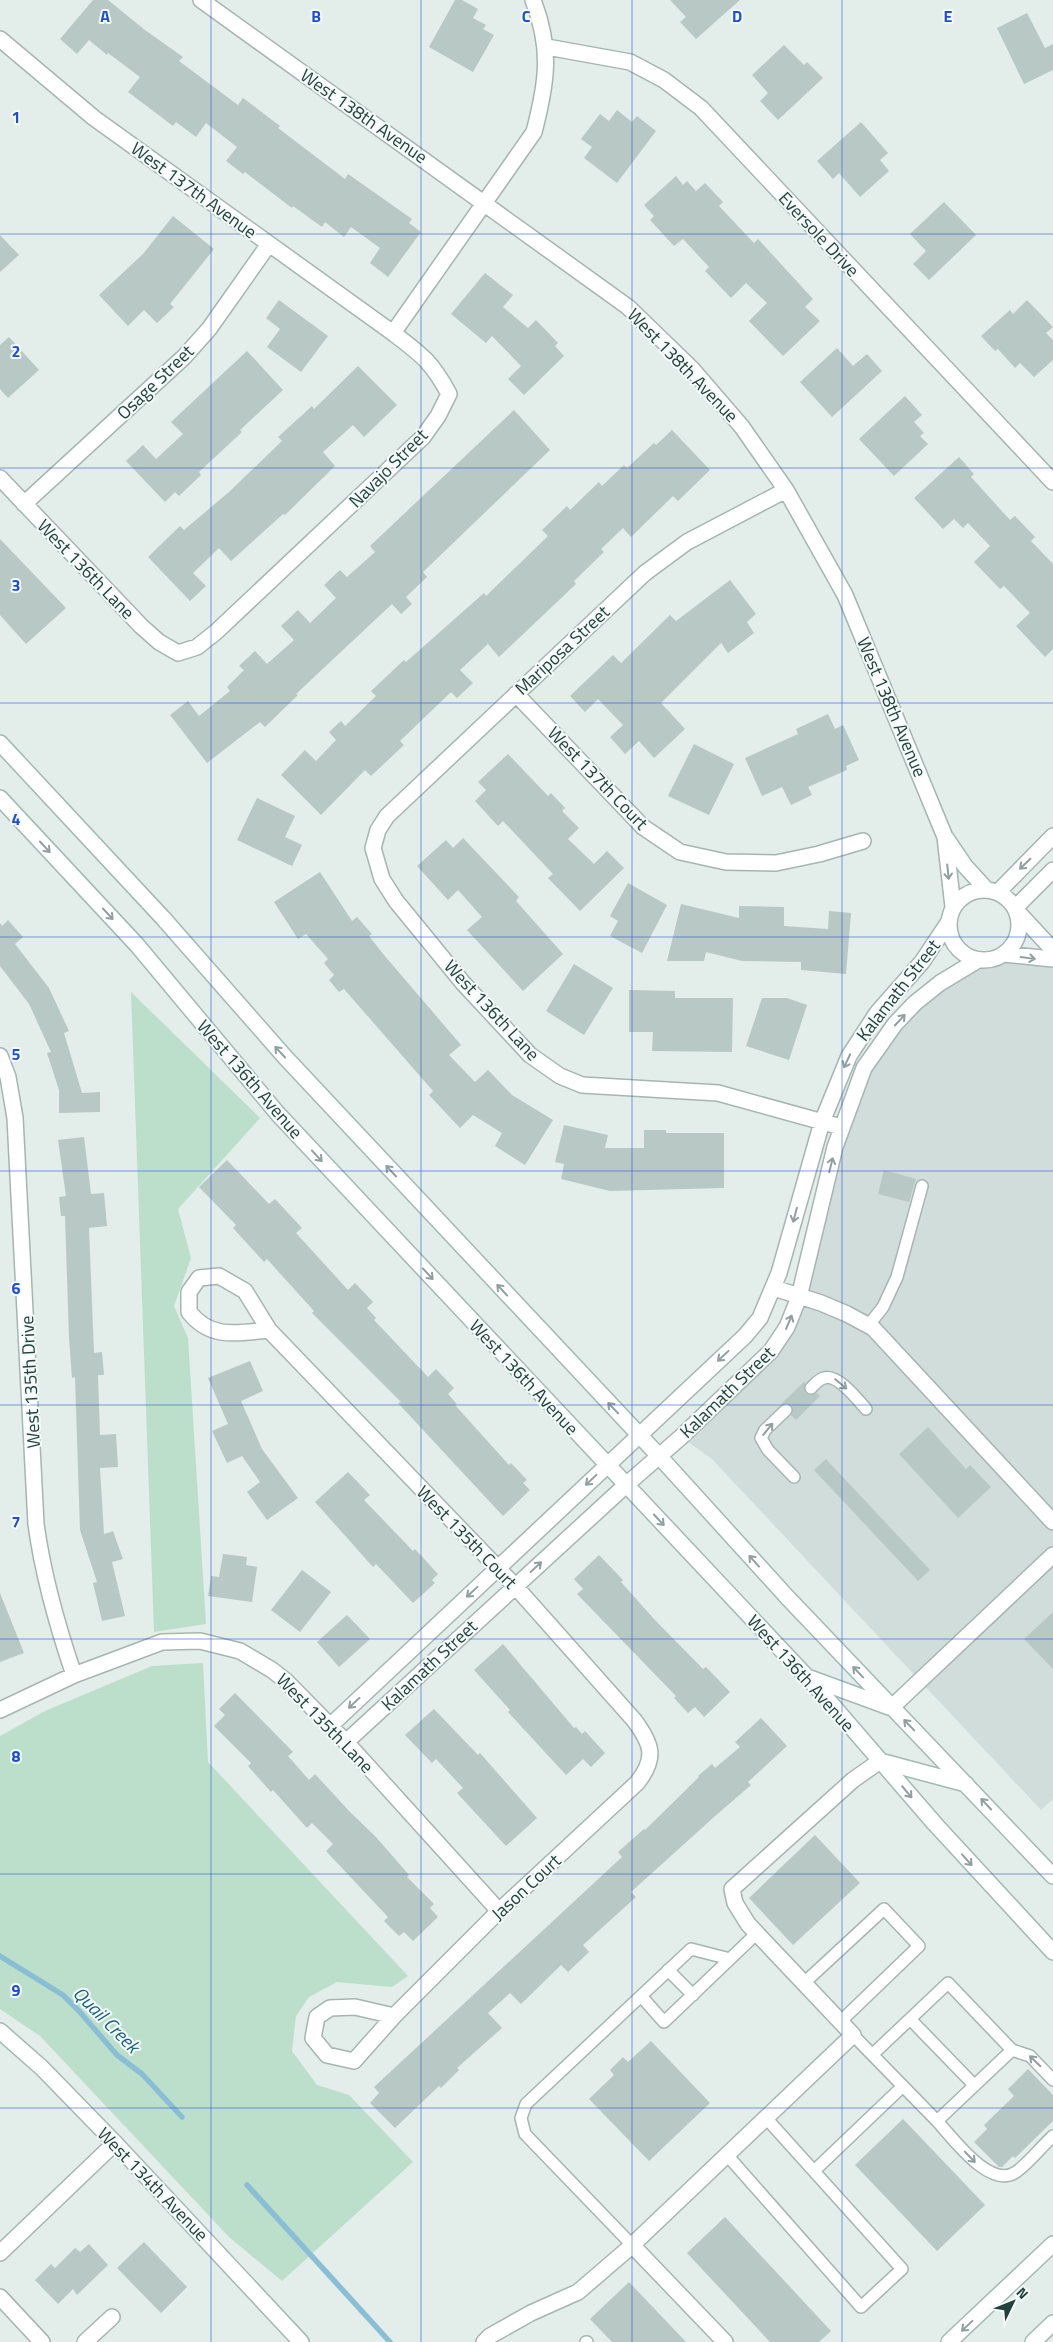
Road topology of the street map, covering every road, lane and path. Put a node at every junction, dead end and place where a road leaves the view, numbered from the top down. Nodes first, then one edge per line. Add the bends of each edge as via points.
1 (201, 0) edge
2 (533, 0) edge
3 (0, 39) edge
4 (546, 47) junction
5 (486, 202) junction
6 (269, 244) junction
7 (393, 333) junction
8 (0, 478) edge
9 (1053, 482) edge
10 (786, 490) junction
11 (24, 504) junction
12 (178, 653) joint
13 (516, 694) junction
14 (0, 742) edge
15 (0, 798) edge
16 (1053, 836) edge
17 (945, 837) junction
18 (863, 841) dead end
19 (374, 848) joint
20 (1053, 870) edge
21 (992, 891) junction
22 (953, 907) junction
23 (1016, 910) junction
24 (948, 923) junction
25 (1053, 950) edge
26 (1004, 954) junction
27 (1053, 959) edge
28 (978, 960) junction
29 (0, 1056) edge
30 (822, 1122) junction
31 (841, 1127) junction
32 (922, 1186) dead end
33 (774, 1288) junction
34 (799, 1297) junction
35 (868, 1326) junction
36 (269, 1330) junction
37 (811, 1388) dead end
38 (866, 1409) dead end
39 (786, 1410) dead end
40 (638, 1435) junction
41 (659, 1456) junction
42 (607, 1465) junction
43 (794, 1477) dead end
44 (626, 1485) junction
45 (1053, 1522) edge
46 (1053, 1555) edge
47 (498, 1568) junction
48 (516, 1586) junction
49 (74, 1676) junction
50 (806, 1676) junction
51 (892, 1707) junction
52 (0, 1710) edge
53 (330, 1726) junction
54 (346, 1742) junction
55 (650, 1754) joint
56 (880, 1761) junction
57 (968, 1785) junction
58 (1053, 1876) edge
59 (499, 1911) junction
60 (757, 1933) junction
61 (1053, 1952) edge
62 (730, 1959) junction
63 (668, 1970) junction
64 (804, 1983) junction
65 (692, 1995) junction
66 (641, 1996) junction
67 (394, 2016) junction
68 (910, 2019) junction
69 (840, 2022) junction
70 (0, 2031) edge
71 (853, 2035) junction
72 (1012, 2050) junction
73 (873, 2054) junction
74 (1053, 2080) edge
75 (974, 2085) junction
76 (903, 2086) junction
77 (766, 2118) junction
78 (936, 2121) junction
79 (1053, 2136) edge
80 (115, 2143) junction
81 (727, 2155) junction
82 (814, 2171) junction
83 (1053, 2244) edge
84 (632, 2245) junction
85 (0, 2253) edge
86 (0, 2297) edge
87 (112, 2317) dead end
88 (1053, 2323) edge
89 (42, 2342) edge
90 (86, 2342) edge
91 (301, 2342) edge
92 (484, 2342) edge
93 (725, 2342) edge
94 (949, 2342) edge
95 (1033, 2342) edge

1 - 5 street, West 138th Avenue
2 - 4 street
3 - 6 street, West 137th Avenue via 94,118
4 - 5 street via 541,106 534,132
4 - 9 street, Eversole Drive via 630,62 664,80 700,108
5 - 7 street
5 - 10 street, West 138th Avenue via 628,306 692,369 742,428
6 - 7 street, West 137th Avenue
6 - 11 street, Osage Street via 209,329 184,357
7 - 12 street, Navajo Street via 426,358 439,375 449,394 438,416 423,437 216,632 197,647
8 - 11 street, West 136th Lane
10 - 13 street, Mariposa Street via 687,542 645,573
10 - 17 street, West 138th Avenue via 845,595
11 - 12 street, West 136th Lane via 141,626
13 - 18 street, West 137th Court via 642,827 680,852 726,862 776,863
13 - 19 street, Mariposa Street via 387,816 378,830
40 -> 14 street via 285,1057 169,925
15 -> 42 street, West 136th Avenue via 137,944 278,1114
16 -> 21 street
17 - 21 street, West 138th Avenue via 965,866
17 -> 22 street, West 138th Avenue
19 - 30 street, West 136th Lane via 382,879 420,931 530,1055 560,1076 582,1085 718,1093
20 - 23 street
21 - 22 street via 967,894
21 - 23 street via 1008,899
22 - 24 street
23 - 25 street
23 - 26 street via 1019,930 1011,948
24 - 28 street via 953,943 964,954
24 -> 30 street, Kalamath Street via 922,962 863,1032 849,1056
26 -> 27 street
26 - 28 street
31 -> 28 street, Kalamath Street via 864,1068 895,1024 915,1003
29 - 49 street, West 135th Drive via 8,1077 15,1118 36,1524 48,1593
30 - 31 street, West 136th Lane
30 -> 33 street, Kalamath Street
34 -> 31 street, Kalamath Street
32 - 35 lane via 896,1277 884,1307
33 - 34 street
33 -> 40 street, Kalamath Street via 760,1318 745,1336
34 - 35 street via 847,1314
41 -> 34 street, Kalamath Street via 771,1351 788,1327
35 - 45 street via 893,1348
36 - 36 street, West 135th Court via 245,1291 219,1276 199,1278 189,1292 189,1312 196,1321 226,1334
36 - 47 street, West 135th Court
37 -> 38 lane via 823,1378 830,1377
43 -> 39 lane via 761,1438
40 - 41 street
40 - 42 street, Kalamath Street
41 - 44 street, Kalamath Street
51 -> 41 street
42 - 44 street, West 136th Avenue
42 -> 47 street, Kalamath Street
48 -> 44 street, Kalamath Street
44 -> 50 street, West 136th Avenue
46 - 51 street
47 - 48 street, West 135th Court
47 -> 53 street, Kalamath Street
48 - 54 street, Kalamath Street
48 - 55 street, West 135th Court via 634,1720 649,1744
49 - 52 street
49 - 53 street, West 135th Lane via 162,1642 200,1641 240,1651 272,1670
50 - 51 street
50 - 56 street, West 136th Avenue
57 -> 51 street
53 - 54 street, West 135th Lane
54 - 59 street, West 135th Lane
55 - 59 street, Jason Court via 648,1765 637,1783
56 - 57 street
56 - 60 street via 853,1780 732,1889 735,1903
56 -> 61 street, West 136th Avenue
58 -> 57 street
59 - 67 street, Jason Court
60 - 62 lane
60 - 64 street
62 - 63 lane via 691,1948
62 - 65 lane
63 - 65 lane
63 - 66 lane
64 - 69 street
64 - 69 lane via 884,1909 919,1946
65 - 66 lane via 664,2022
66 - 84 lane via 526,2104 521,2118 526,2134
67 - 67 street, Jason Court via 355,2007 330,2008 316,2017 313,2038 327,2055 354,2061
68 - 72 lane via 948,1983
68 - 73 lane
68 - 75 lane
69 - 71 street
70 - 80 street, West 134th Avenue via 42,2068
71 - 73 lane
71 - 77 street
74 -> 72 lane via 1030,2056
72 - 75 lane
73 - 76 lane
75 - 78 lane
76 - 78 lane
76 - 82 lane
77 - 81 street
77 - 82 lane
78 -> 79 lane via 982,2169 998,2176 1015,2173
80 - 85 street
80 - 91 street, West 134th Avenue
81 - 82 lane via 861,2307 902,2269
81 - 84 street
83 -> 94 street
84 - 92 street via 578,2292 531,2313
84 - 93 street
86 - 89 street
87 - 90 street
88 - 95 street

